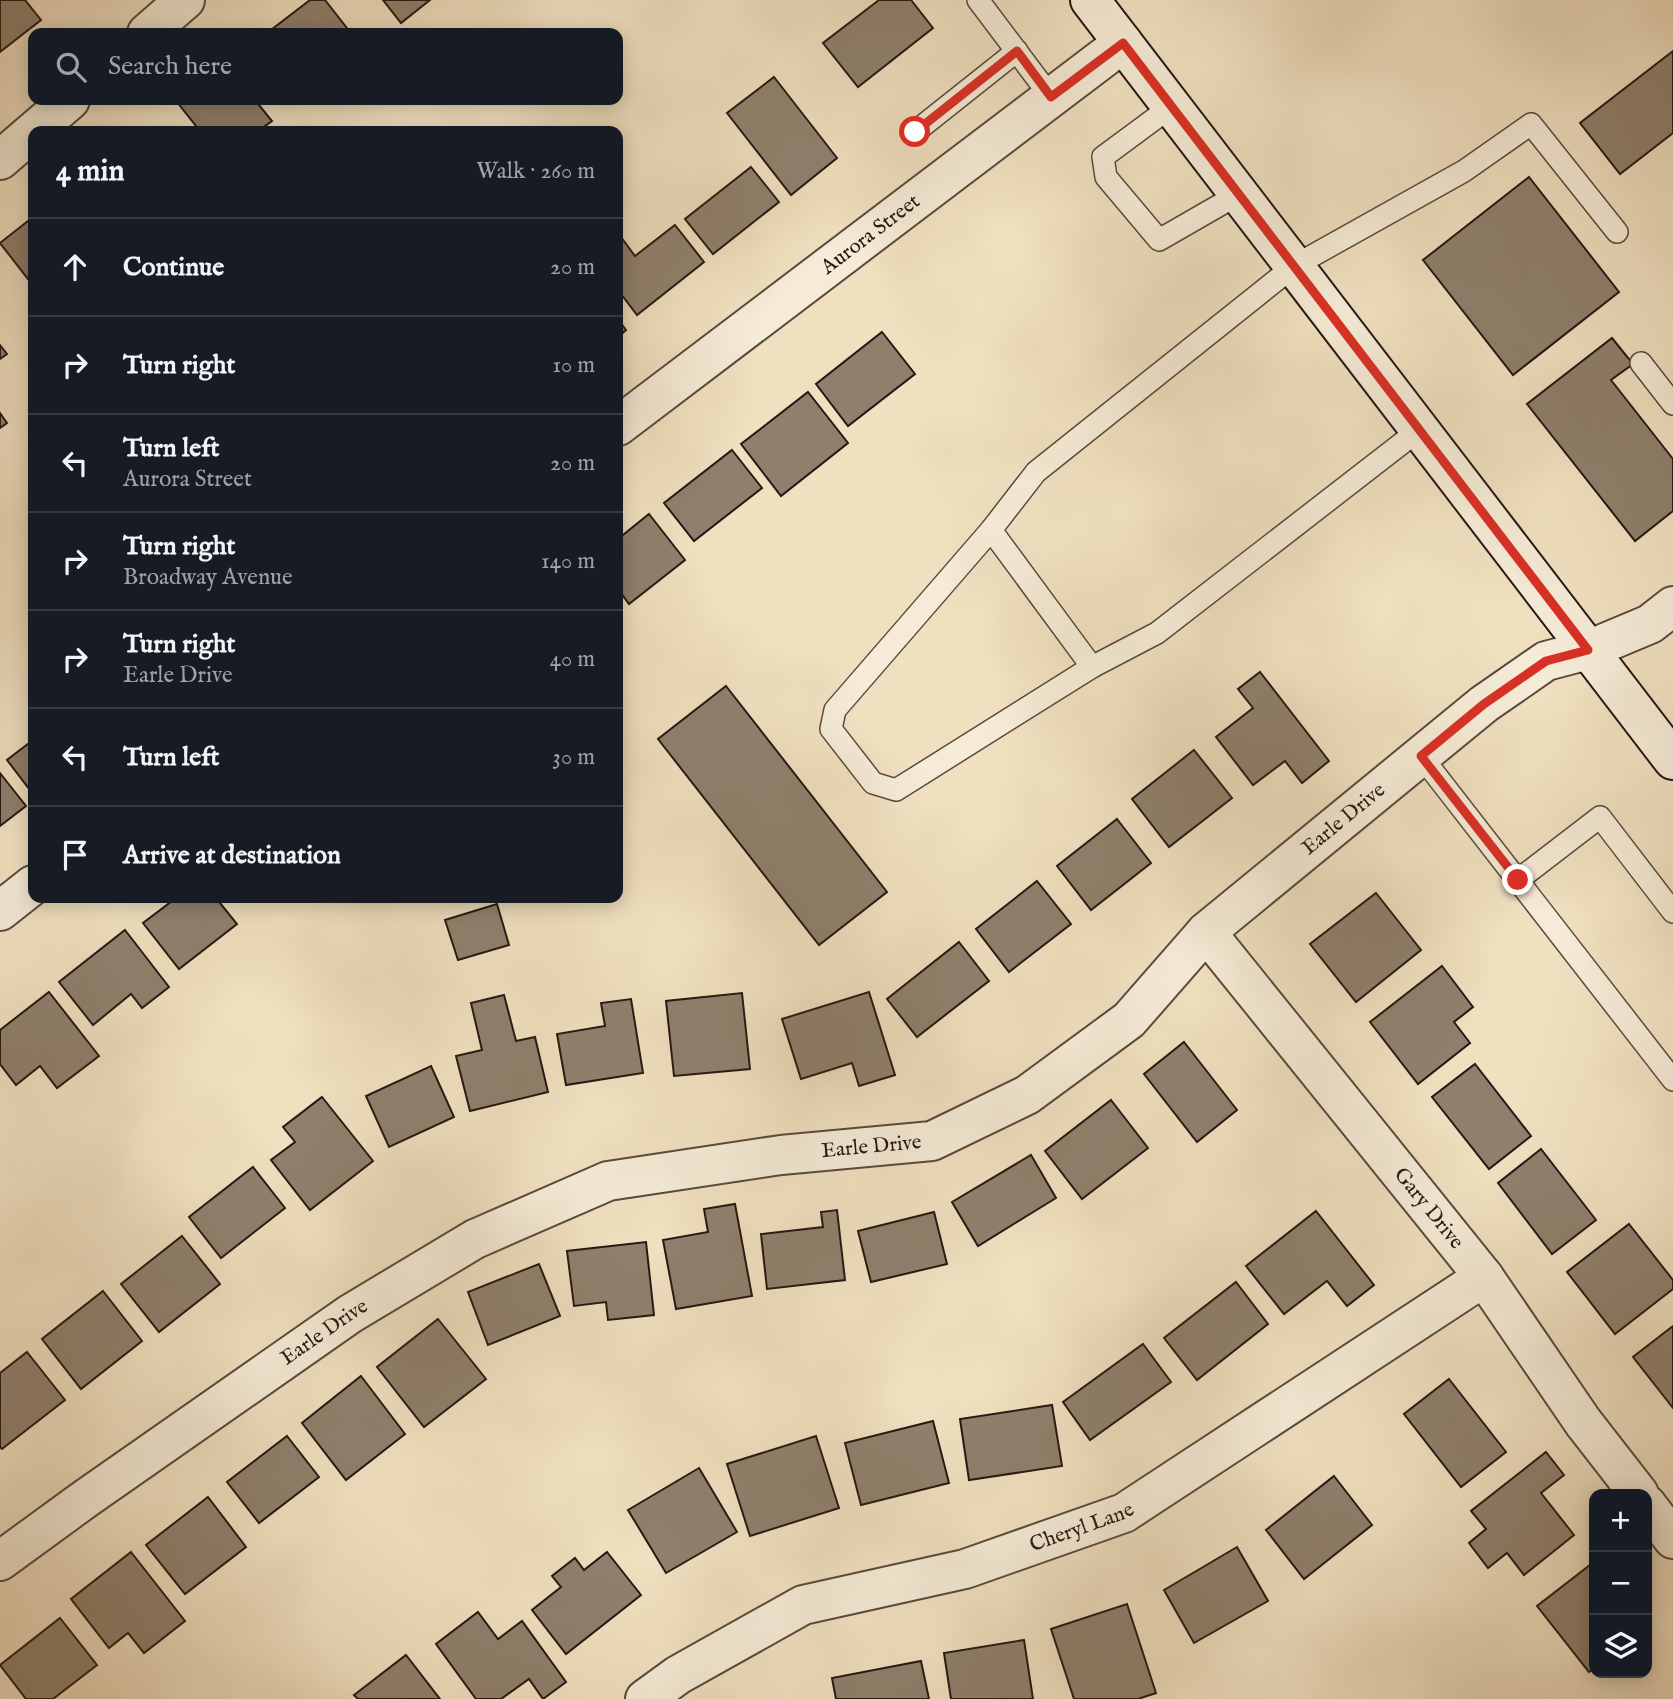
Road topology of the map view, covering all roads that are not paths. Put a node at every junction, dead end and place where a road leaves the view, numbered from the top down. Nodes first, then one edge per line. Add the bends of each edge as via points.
1 (185, 0) edge
2 (978, 0) edge
3 (1090, 0) edge
4 (153, 28) edge
5 (1123, 43) junction
6 (1017, 51) junction
7 (1051, 97) junction
8 (64, 105) edge
9 (1172, 106) junction
10 (40, 126) edge
11 (915, 132) dead end
12 (28, 136) edge
13 (0, 160) edge
14 (1239, 194) junction
15 (1617, 232) dead end
16 (1294, 265) junction
17 (1641, 363) dead end
18 (1673, 404) edge
19 (623, 422) edge
20 (1419, 429) junction
21 (991, 530) junction
22 (1673, 606) edge
23 (1588, 650) junction
24 (1092, 667) junction
25 (1421, 756) junction
26 (1673, 760) edge
27 (1518, 880) junction
28 (28, 889) edge
29 (0, 911) edge
30 (1673, 912) edge
31 (1206, 932) junction
32 (1673, 1080) edge
33 (1484, 1277) junction
34 (1635, 1489) edge
35 (1652, 1512) edge
36 (1673, 1539) edge
37 (0, 1561) edge
38 (645, 1699) edge

1 - 4 street
2 - 6 lane
3 - 5 street
5 - 7 street, Aurora Street
5 - 9 street
6 - 7 lane
6 - 11 lane
7 - 19 street, Aurora Street
8 - 10 street
9 - 14 street
9 - 14 lane via 1103,157 1106,177 1159,240
12 - 13 street
14 - 16 street
15 - 16 lane via 1531,124 1464,171
16 - 20 street
16 - 21 lane via 1036,472
17 - 18 lane
20 - 23 street
20 - 24 lane via 1157,633
21 - 24 lane
21 - 24 lane via 835,710 831,729 873,783 895,790
22 - 23 street, Earle Drive via 1650,624
23 - 25 street, Earle Drive via 1546,661
23 - 26 street
25 - 27 lane
25 - 31 street, Earle Drive
27 - 30 lane via 1600,817
27 - 32 lane
28 - 29 street
31 - 33 street, Gary Drive
31 - 37 street, Earle Drive via 1129,1020 1027,1096 932,1141 781,1155 608,1181 475,1239 350,1314
33 - 34 street, Gary Drive via 1583,1422
33 - 38 street, Cheryl Lane via 1124,1513 965,1569 803,1605 678,1675
35 - 36 street

